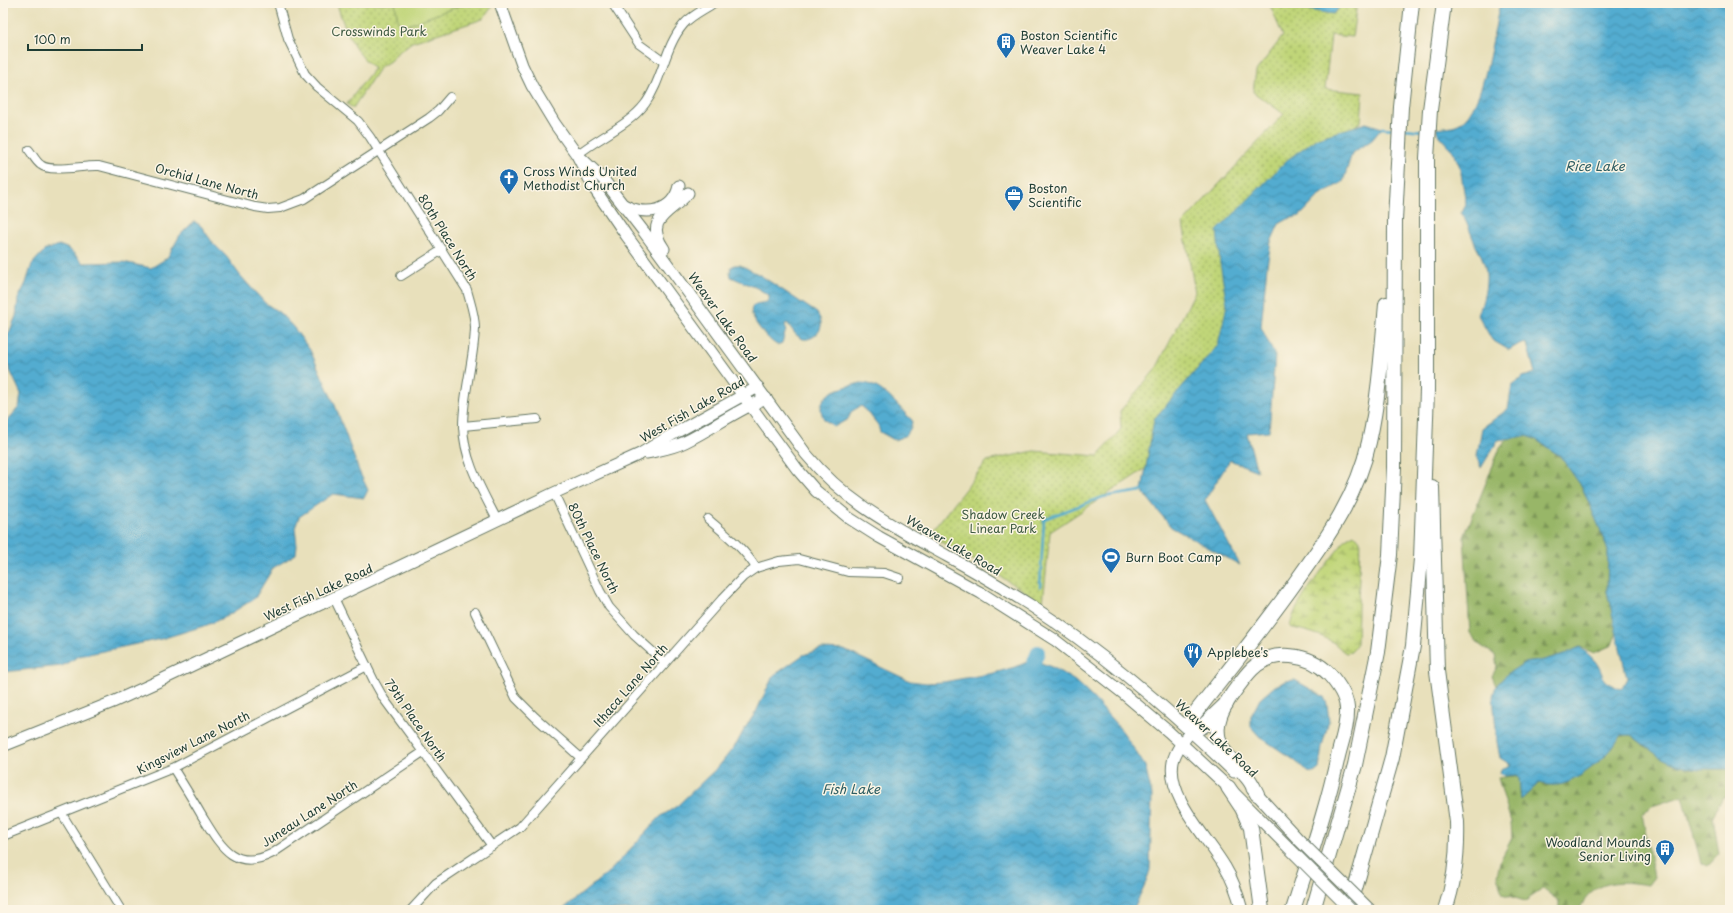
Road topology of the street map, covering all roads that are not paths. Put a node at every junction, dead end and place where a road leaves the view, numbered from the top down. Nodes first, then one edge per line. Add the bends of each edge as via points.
1 (278, 3) edge
2 (500, 3) edge
3 (612, 3) edge
4 (714, 3) edge
5 (1412, 3) edge
6 (1444, 3) edge
7 (664, 62) junction
8 (450, 97) dead end
9 (30, 150) dead end
10 (379, 150) junction
11 (577, 155) junction
12 (623, 205) junction
13 (1394, 220) junction
14 (442, 250) junction
15 (401, 276) dead end
16 (679, 280) junction
17 (758, 387) junction
18 (1428, 390) junction
19 (742, 394) junction
20 (766, 398) junction
21 (750, 405) junction
22 (537, 419) dead end
23 (463, 426) junction
24 (640, 454) junction
25 (554, 494) junction
26 (708, 518) dead end
27 (498, 520) junction
28 (756, 568) junction
29 (899, 578) dead end
30 (334, 598) junction
31 (475, 612) dead end
32 (666, 663) junction
33 (367, 666) junction
34 (1253, 668) junction
35 (1226, 704) junction
36 (1191, 731) junction
37 (1181, 744) junction
38 (3, 746) edge
39 (423, 752) junction
40 (581, 758) junction
41 (173, 768) junction
42 (1228, 787) junction
43 (1257, 794) junction
44 (62, 814) junction
45 (3, 836) edge
46 (492, 846) junction
47 (121, 910) edge
48 (412, 910) edge
49 (1242, 910) edge
50 (1262, 910) edge
51 (1293, 910) edge
52 (1302, 910) edge
53 (1313, 910) edge
54 (1350, 910) edge
55 (1370, 910) edge
56 (1445, 910) edge

1 - 10 street, 80th Place North via 288,39 305,74 358,121
2 - 11 main road, Weaver Lake Road via 520,61 532,86
3 - 7 street via 639,44
4 - 7 street via 684,24
5 - 13 highway via 1401,107
6 - 18 highway via 1426,158
7 - 11 street via 647,102 638,113
8 - 10 street, Orchid Lane North via 438,111
9 - 10 street, Orchid Lane North via 40,165 48,169 99,166 268,209 284,207 304,198
10 - 14 street, 80th Place North
11 - 12 main road, Weaver Lake Road via 603,179
11 - 19 main road, Weaver Lake Road via 594,188 622,229
12 - 16 main road, Weaver Lake Road
12 - 16 main road via 635,210 655,211 672,202 683,190 682,201 664,213 657,229 658,240 670,257
13 - 36 highway via 1378,386 1369,442 1350,499 1330,534 1281,603 1192,717
13 - 53 highway via 1394,467 1388,570 1378,652 1355,765
14 - 15 street
14 - 23 street, 80th Place North via 467,290 473,309 475,328
16 - 17 main road, Weaver Lake Road
17 - 19 main road, West Fish Lake Road
17 - 20 main road, Weaver Lake Road
18 - 54 highway via 1421,559 1413,646 1392,758
18 - 56 highway via 1437,671 1458,838 1455,876
19 - 21 main road, Weaver Lake Road
19 - 24 main road, West Fish Lake Road
20 - 21 main road, West Fish Lake Road
20 - 36 main road, Weaver Lake Road via 814,464 847,496 881,519 1031,606 1075,636
21 - 24 main road, West Fish Lake Road via 684,442 664,450
21 - 37 main road, Weaver Lake Road via 797,469 836,509 879,537 981,593 1055,640 1130,698
22 - 23 street
23 - 27 street, 80th Place North via 470,464
24 - 25 main road, West Fish Lake Road
25 - 27 main road, West Fish Lake Road
25 - 32 street, 80th Place North via 609,607
26 - 28 street via 742,549
27 - 30 main road, West Fish Lake Road
28 - 29 street, Ithaca Lane North via 779,561 799,559 848,572 887,573
28 - 32 street, Ithaca Lane North via 734,587
30 - 33 street, 79th Place North
30 - 38 main road, West Fish Lake Road via 113,702
31 - 40 street via 516,698
32 - 40 street, Ithaca Lane North
33 - 39 street, 79th Place North via 384,698
33 - 41 street, Kingsview Lane North
34 - 35 highway
34 - 51 highway via 1275,657 1300,657 1313,662 1334,680 1342,692 1347,707 1333,781
34 - 52 highway via 1257,659 1267,653 1285,649 1302,650 1320,658 1333,669 1351,697 1354,718 1352,734 1329,824
35 - 36 highway via 1203,726
35 - 43 highway via 1219,718 1219,742 1225,754 1247,777
36 - 37 main road
36 - 43 main road, Weaver Lake Road
37 - 42 main road, Weaver Lake Road
37 - 49 main road via 1173,761 1172,776 1175,788 1234,883
39 - 41 street, Juneau Lane North via 273,853 253,860 242,859 224,850
39 - 46 street, 79th Place North
40 - 46 street, Ithaca Lane North via 520,827
41 - 44 street, Kingsview Lane North
42 - 50 highway via 1251,828
42 - 54 main road, Weaver Lake Road, bridge
43 - 55 main road, Weaver Lake Road, bridge via 1299,840
44 - 45 street, Kingsview Lane North
44 - 47 street
46 - 48 street, Ithaca Lane North via 436,883

